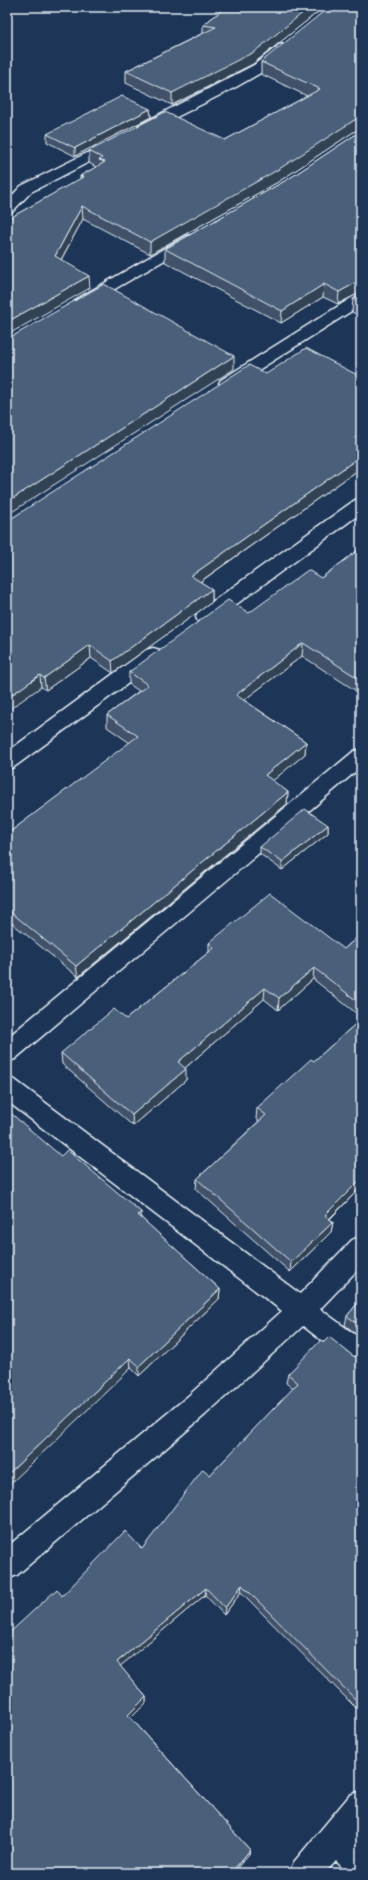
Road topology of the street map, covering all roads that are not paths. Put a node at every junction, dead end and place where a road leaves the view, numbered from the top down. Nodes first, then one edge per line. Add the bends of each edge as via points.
1 (292, 42) edge
2 (7, 209) edge
3 (201, 234) edge
4 (361, 298) edge
5 (69, 309) edge
6 (214, 391) edge
7 (361, 504) edge
8 (194, 626) edge
9 (168, 645) edge
10 (361, 756) edge
11 (7, 762) edge
12 (7, 1052) edge
13 (7, 1087) edge
14 (361, 1248) edge
15 (302, 1310) junction
16 (361, 1354) edge
17 (7, 1565) edge
18 (361, 1806) edge
19 (335, 1838) junction
20 (361, 1864) edge
21 (305, 1873) edge

1 - 2 street via 259,68 231,84 26,189
3 - 5 street
4 - 6 street
7 - 8 street
9 - 11 street
10 - 12 street
13 - 15 street
14 - 15 street
15 - 16 street
15 - 17 street via 196,1406
18 - 19 street
19 - 20 street
19 - 21 street

